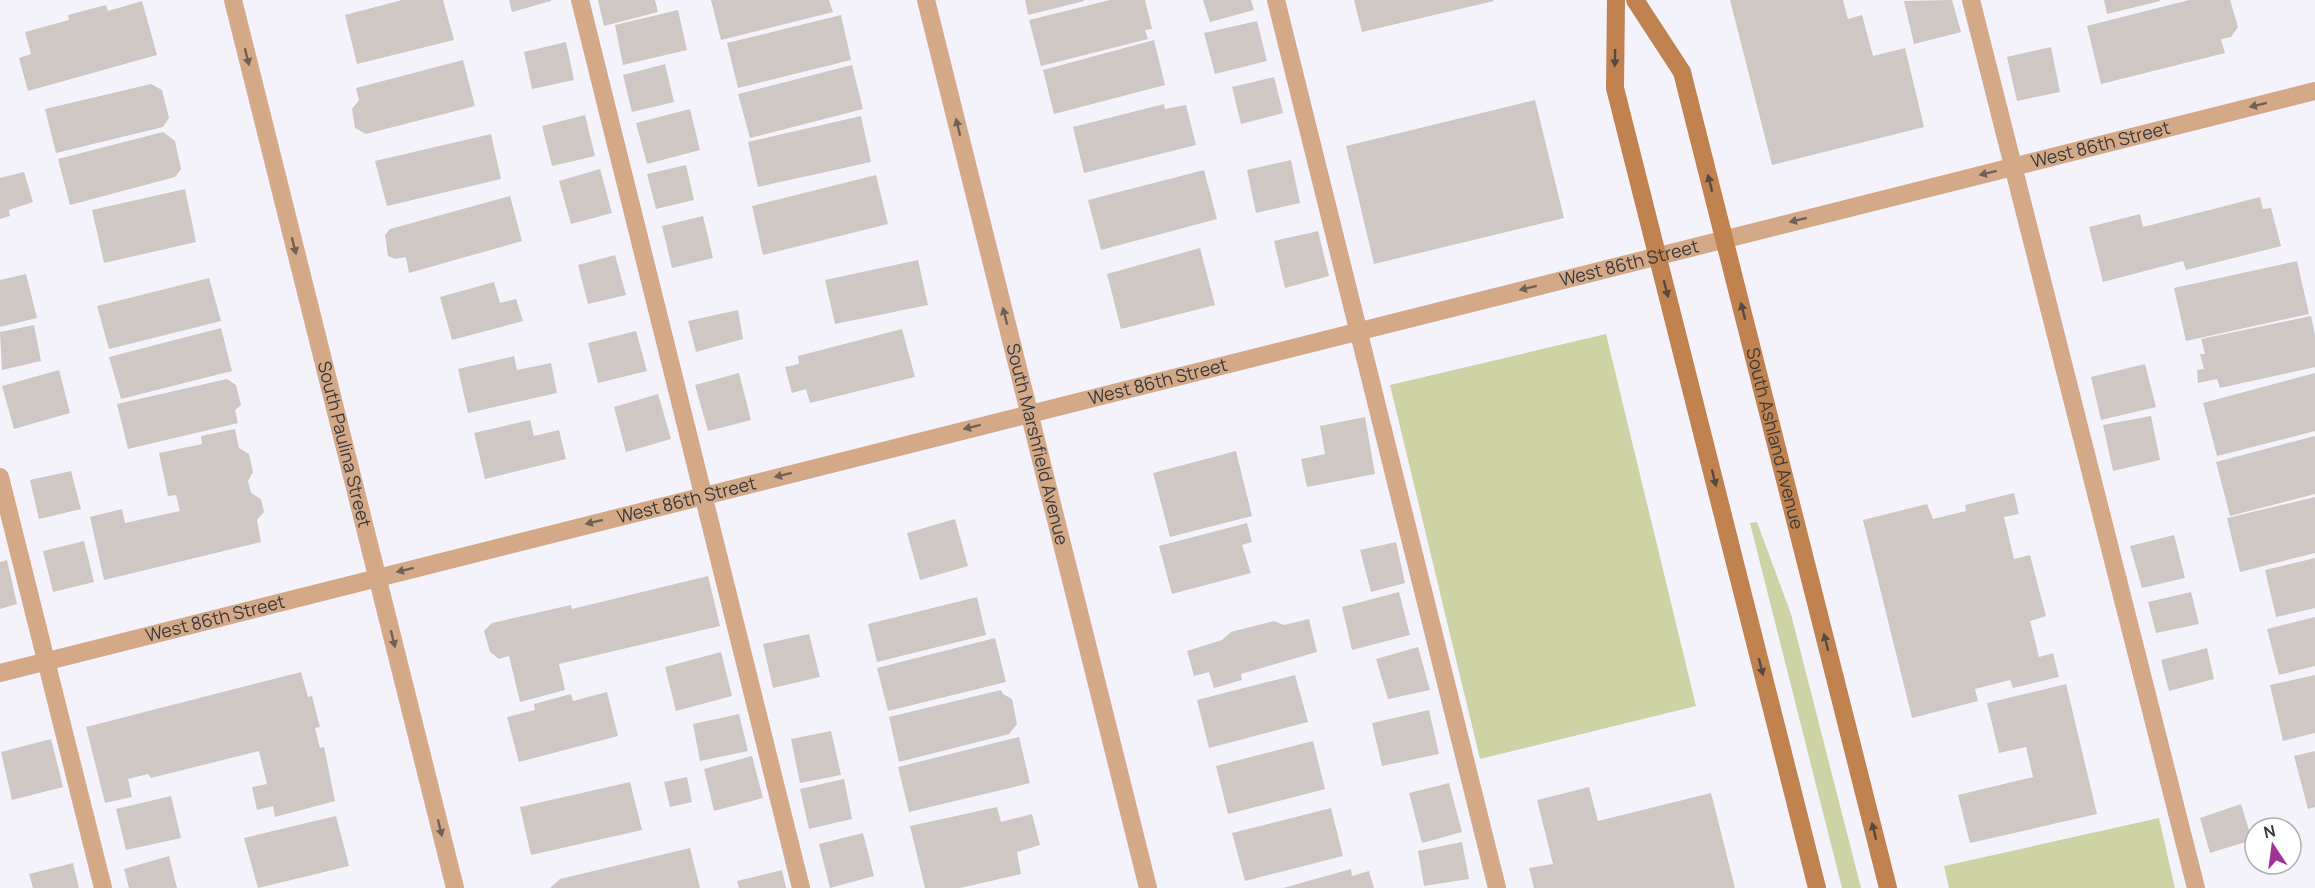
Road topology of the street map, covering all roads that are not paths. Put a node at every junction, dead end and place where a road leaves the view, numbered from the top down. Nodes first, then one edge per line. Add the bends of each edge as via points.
1 (233, 0) edge
2 (580, 0) edge
3 (926, 0) edge
4 (1276, 0) edge
5 (1616, 0) edge
6 (1635, 0) edge
7 (1971, 0) edge
8 (2315, 91) edge
9 (2013, 167) junction
10 (1724, 239) junction
11 (1658, 255) junction
12 (1359, 330) junction
13 (1029, 414) junction
14 (0, 477) edge
15 (703, 495) junction
16 (377, 577) junction
17 (46, 661) junction
18 (0, 673) edge
19 (103, 888) edge
20 (455, 888) edge
21 (801, 888) edge
22 (1148, 888) edge
23 (1497, 888) edge
24 (1817, 888) edge
25 (1888, 888) edge
26 (2196, 888) edge

1 -> 16 street, South Paulina Street
2 - 15 street
13 -> 3 street, South Marshfield Avenue
4 - 12 street
5 -> 11 main road via 1615,88
10 -> 6 main road, South Ashland Avenue via 1682,72
7 - 9 street
8 -> 9 street, West 86th Street
9 -> 10 street, West 86th Street
9 - 26 street
10 - 11 street, West 86th Street
25 -> 10 main road, South Ashland Avenue
11 -> 12 street, West 86th Street
11 -> 24 main road
12 - 13 street, West 86th Street
12 - 23 street
13 -> 15 street, West 86th Street
13 - 22 street, South Marshfield Avenue
14 - 17 street
15 -> 16 street, West 86th Street
15 - 21 street
16 - 17 street, West 86th Street
16 -> 20 street, South Paulina Street
17 - 18 street, West 86th Street
17 - 19 street

